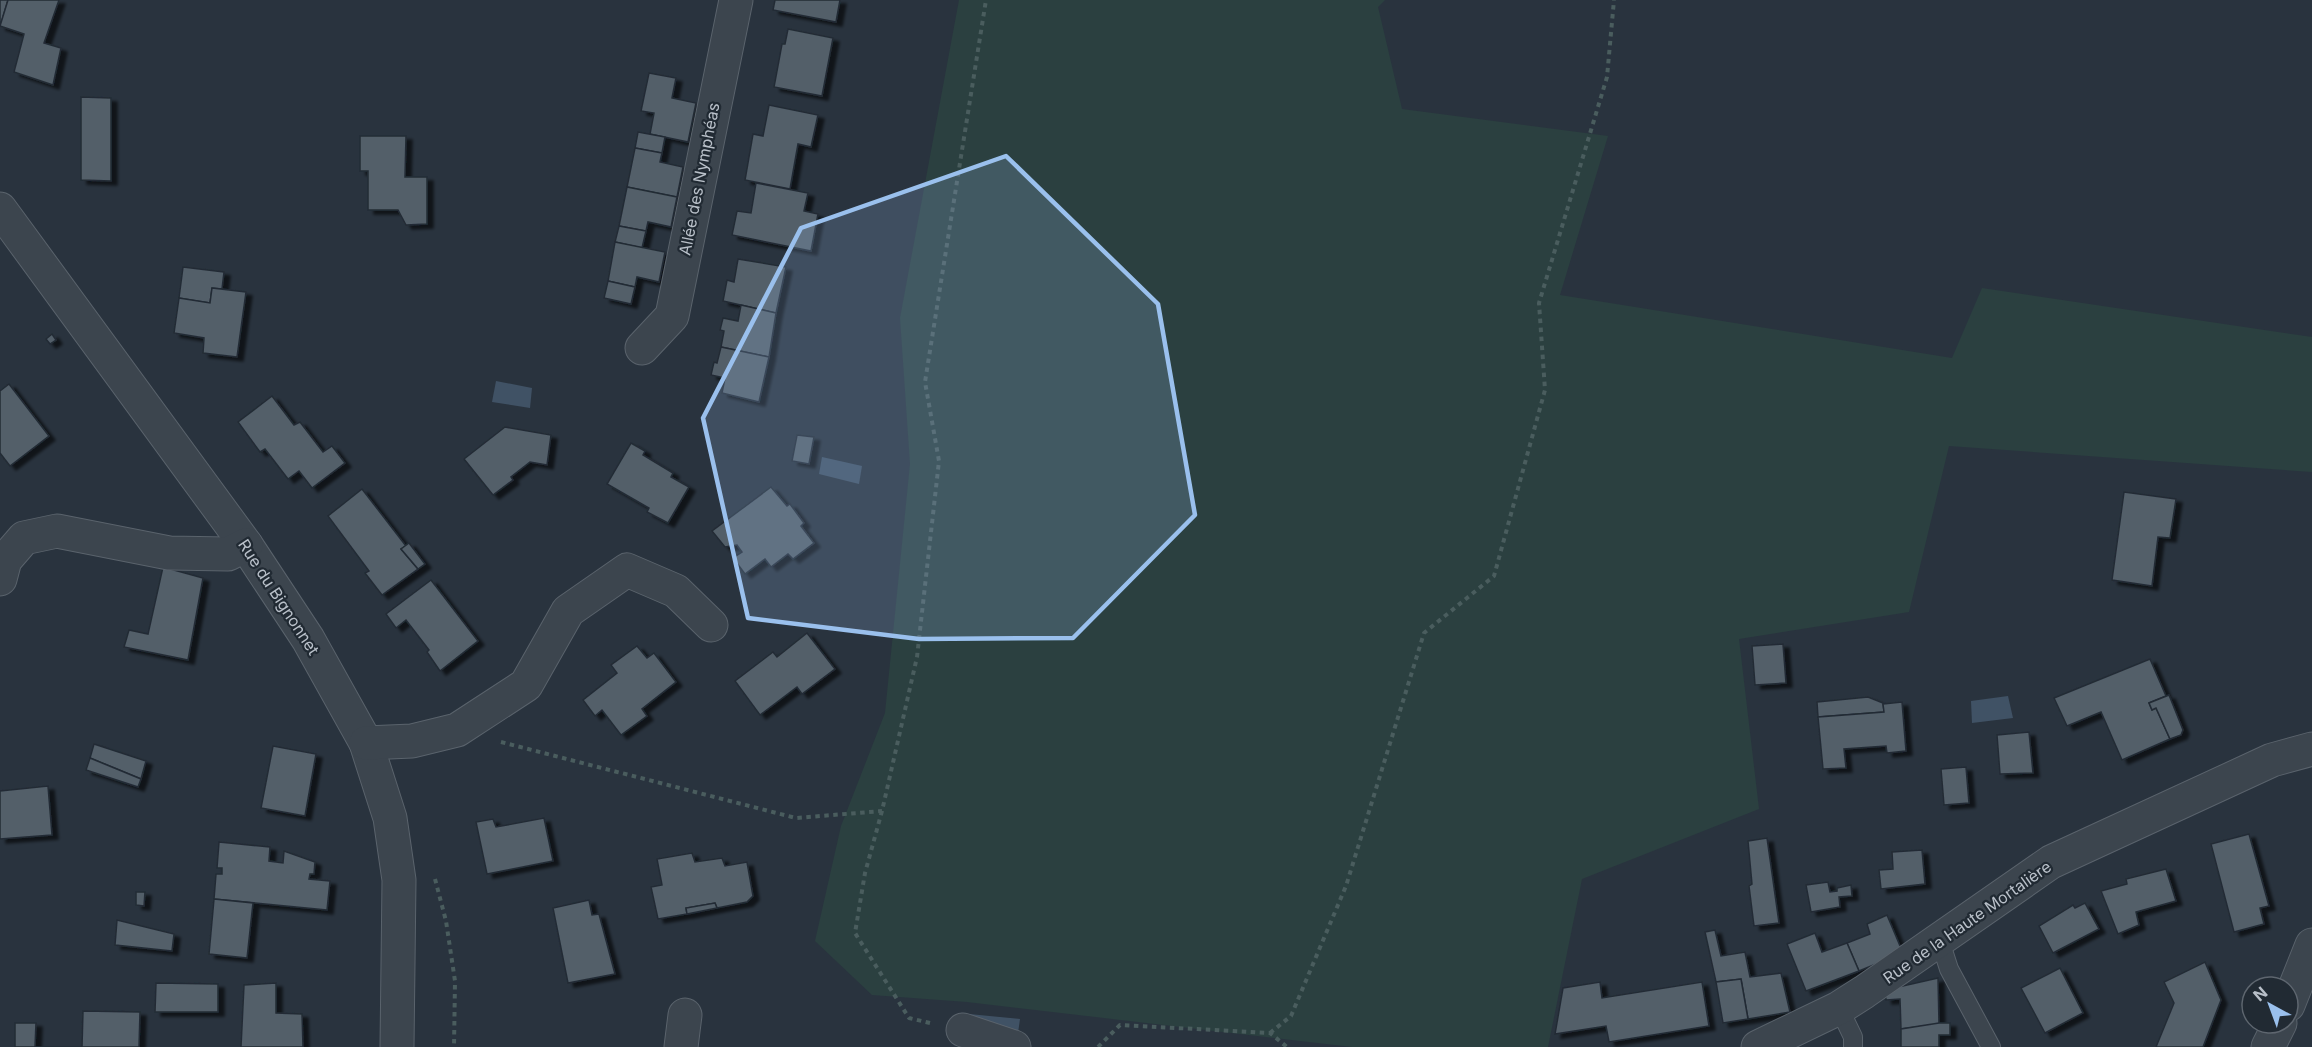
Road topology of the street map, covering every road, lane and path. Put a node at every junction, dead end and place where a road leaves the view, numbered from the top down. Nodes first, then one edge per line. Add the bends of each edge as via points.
1 (735, 0) edge
2 (986, 0) edge
3 (1614, 0) edge
4 (0, 209) edge
5 (642, 348) dead end
6 (246, 546) junction
7 (0, 579) edge
8 (711, 625) dead end
9 (457, 730) junction
10 (366, 743) junction
11 (2312, 749) edge
12 (882, 811) junction
13 (1940, 941) junction
14 (2312, 945) edge
15 (2300, 975) edge
16 (1839, 1008) junction
17 (963, 1030) joint
18 (1270, 1033) junction
19 (398, 1047) edge
20 (1014, 1047) edge
21 (1098, 1047) edge
22 (1287, 1047) edge
23 (1758, 1047) edge
24 (1853, 1047) edge
25 (1991, 1047) edge

1 - 5 street, Allée des Nymphéas via 672,316
2 - 12 path via 925,382 939,461 917,657
3 - 18 path via 1607,76 1539,303 1545,390 1494,576 1424,633 1346,886 1291,1016
4 - 6 street, Rue du Bignonnet
6 - 7 street via 228,554 169,553 57,531 24,538 4,560
6 - 10 street, Rue du Bignonnet via 308,639
8 - 9 street via 676,591 627,570 568,611 526,685
9 - 10 street via 412,741
9 - 12 path via 796,819
10 - 19 street, Rue du Bignonnet via 390,818 399,880
11 - 13 street, Rue de la Haute Mortalière via 2272,760 2051,862
12 - 17 path via 865,873 855,933 909,1018
13 - 16 street, Rue de la Haute Mortalière
13 - 25 lane via 1949,969
14 - 15 street
16 - 23 street, Rue de la Haute Mortalière
16 - 24 lane via 1853,1037
17 - 20 street
18 - 21 path via 1120,1025
18 - 22 path

